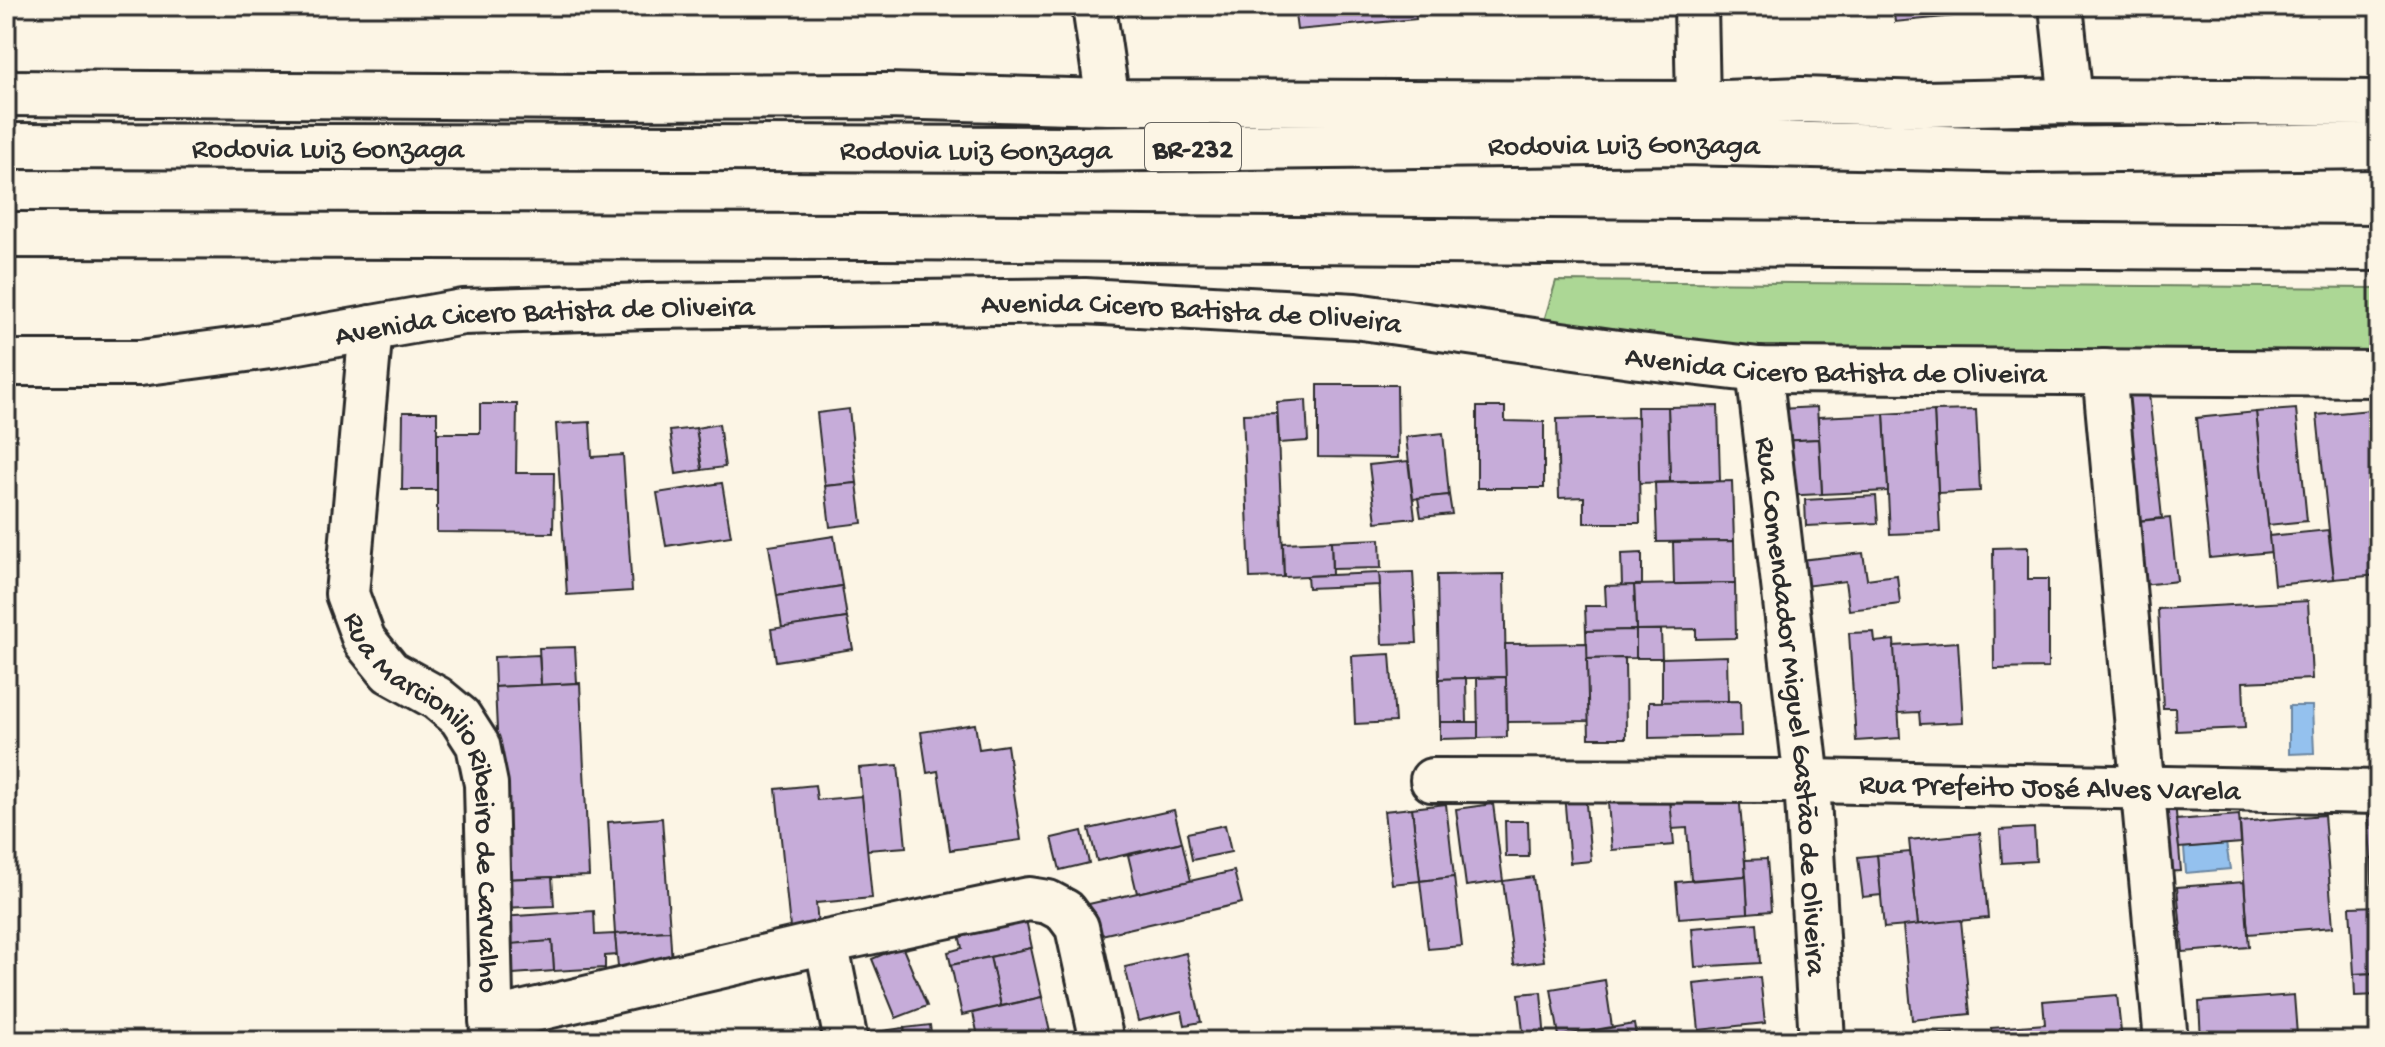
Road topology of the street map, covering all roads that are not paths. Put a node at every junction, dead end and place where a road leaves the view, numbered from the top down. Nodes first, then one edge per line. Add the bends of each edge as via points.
1 (1094, 6) edge
2 (1696, 6) edge
3 (2061, 6) edge
4 (6, 93) edge
5 (2071, 101) junction
6 (1108, 102) junction
7 (2379, 103) edge
8 (1698, 104) junction
9 (6, 146) edge
10 (2379, 146) edge
11 (6, 235) edge
12 (2379, 248) edge
13 (371, 327) junction
14 (6, 363) edge
15 (1759, 370) junction
16 (2104, 371) junction
17 (2379, 374) edge
18 (1432, 780) dead end
19 (1807, 781) junction
20 (2141, 787) junction
21 (2379, 792) edge
22 (826, 942) junction
23 (492, 1030) edge
24 (846, 1041) edge
25 (1102, 1041) edge
26 (1822, 1041) edge
27 (2166, 1041) edge

1 - 6 street
2 - 8 street
3 - 5 street
4 - 6 main road via 886,96
5 - 7 main road
5 - 8 main road
6 - 8 main road
9 - 10 main road, Rodovia Luiz Gonzaga / BR-232
11 - 12 main road
13 - 14 main road, Avenida Cicero Batista de Oliveira via 140,363
13 - 15 main road, Avenida Cicero Batista de Oliveira via 463,312 1085,301 1355,316
13 - 23 street, Rua Marcionilio Ribeiro de Carvalho via 347,594 364,640 390,672 460,717 478,745 486,784
15 - 16 main road, Avenida Cicero Batista de Oliveira
15 - 19 main road, Rua Comendador Miguel Gastão de Oliveira
16 - 17 main road, Avenida Cicero Batista de Oliveira
16 - 20 street
18 - 19 street, Rua Prefeito José Alves Varela
19 - 20 street, Rua Prefeito José Alves Varela
19 - 26 main road, Rua Comendador Miguel Gastão de Oliveira
20 - 21 street, Rua Prefeito José Alves Varela
20 - 27 street
22 - 23 street
22 - 24 street
22 - 25 street via 1029,899 1048,902 1065,911 1077,927

